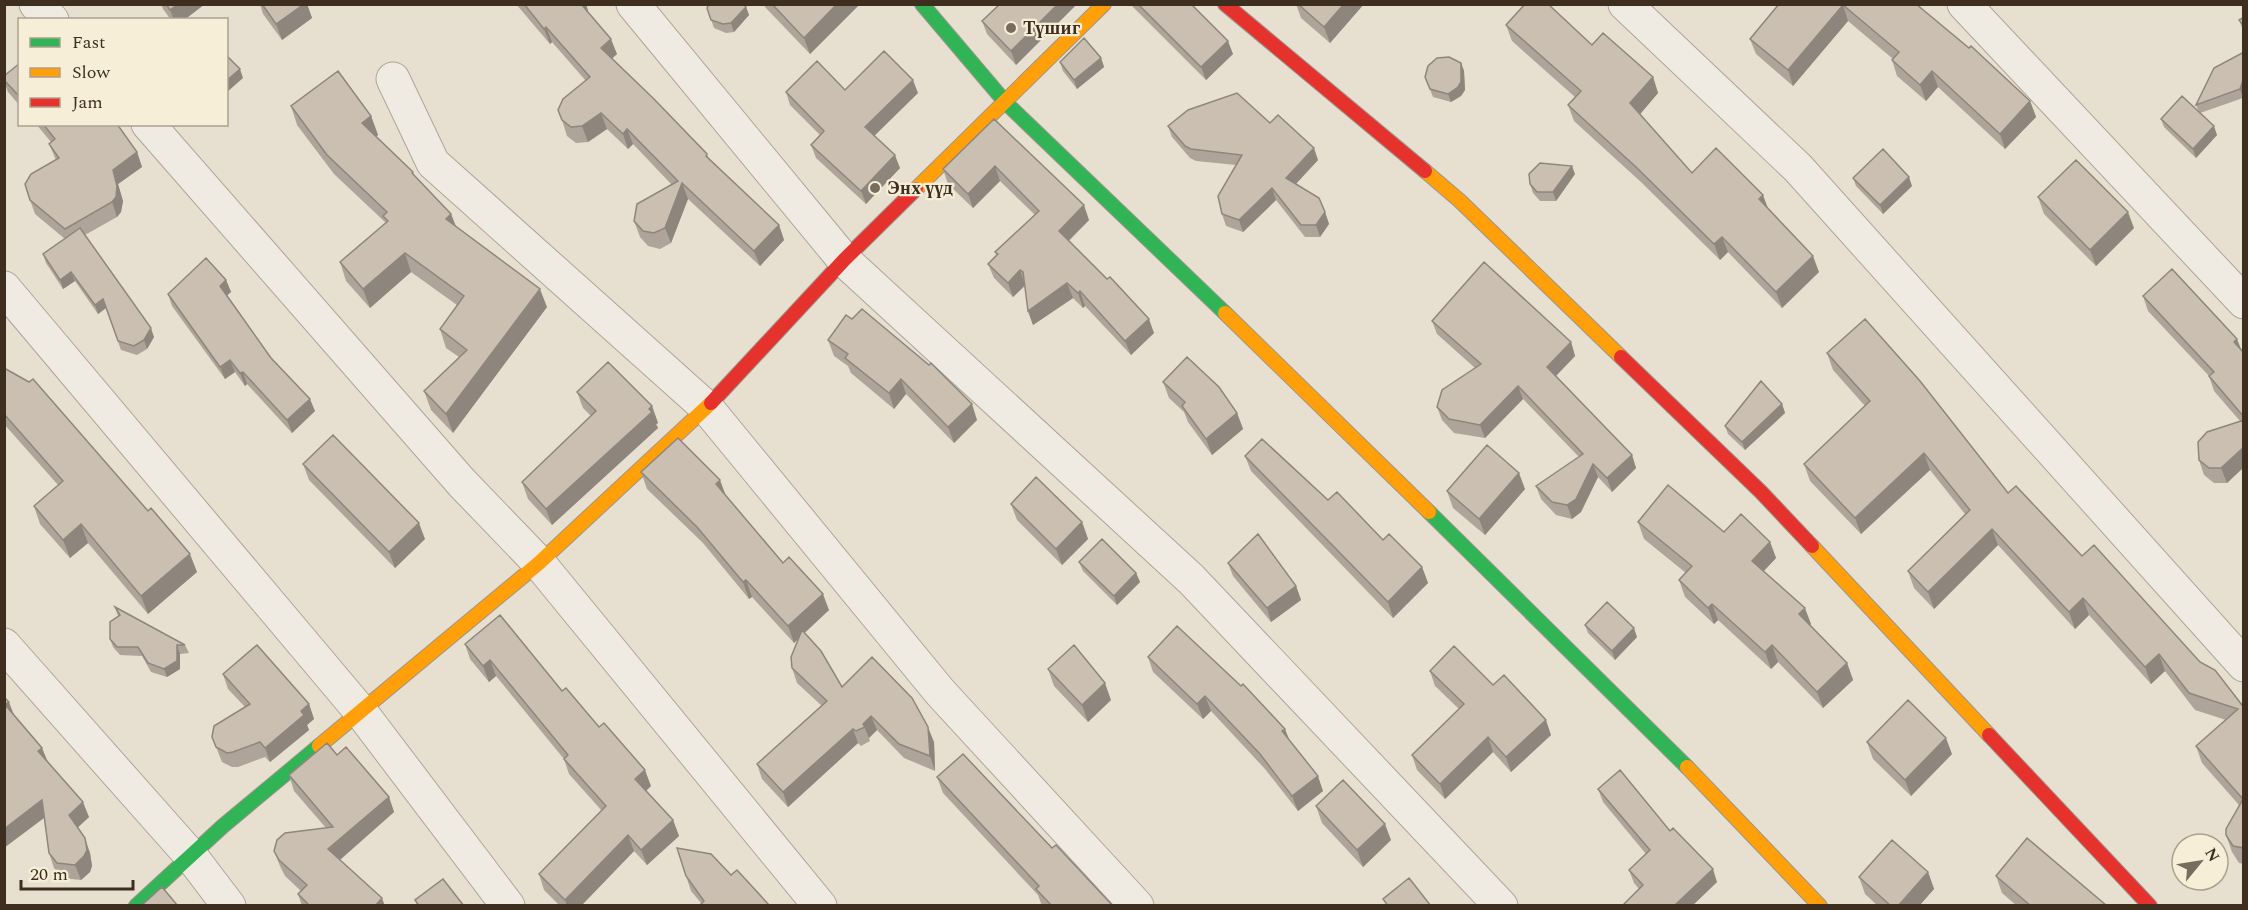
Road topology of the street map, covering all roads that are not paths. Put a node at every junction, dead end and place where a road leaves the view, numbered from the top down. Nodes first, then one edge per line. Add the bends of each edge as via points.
1 (633, 4) edge
2 (922, 4) edge
3 (1104, 4) edge
4 (1225, 4) edge
5 (1624, 4) edge
6 (1964, 4) edge
7 (393, 79) dead end
8 (1006, 103) junction
9 (150, 126) edge
10 (844, 260) junction
11 (4, 288) edge
12 (2244, 302) edge
13 (707, 408) junction
14 (539, 563) junction
15 (4, 645) edge
16 (2244, 665) edge
17 (361, 712) junction
18 (191, 856) junction
19 (136, 906) edge
20 (229, 906) edge
21 (508, 906) edge
22 (820, 906) edge
23 (1137, 906) edge
24 (1501, 906) edge
25 (1820, 906) edge
26 (2150, 906) edge

1 - 10 street
2 - 8 street
3 - 8 street
4 - 26 street via 1460,201 1753,483
5 - 16 street via 1798,168
6 - 12 street
7 - 13 street via 433,163
8 - 10 street
8 - 25 street via 1740,820
9 - 14 street via 462,483
10 - 13 street
10 - 24 street via 1191,579
11 - 17 street
13 - 14 street
13 - 23 street via 940,692
14 - 17 street
14 - 22 street
15 - 18 street
17 - 18 street
17 - 21 street
18 - 19 street
18 - 20 street

